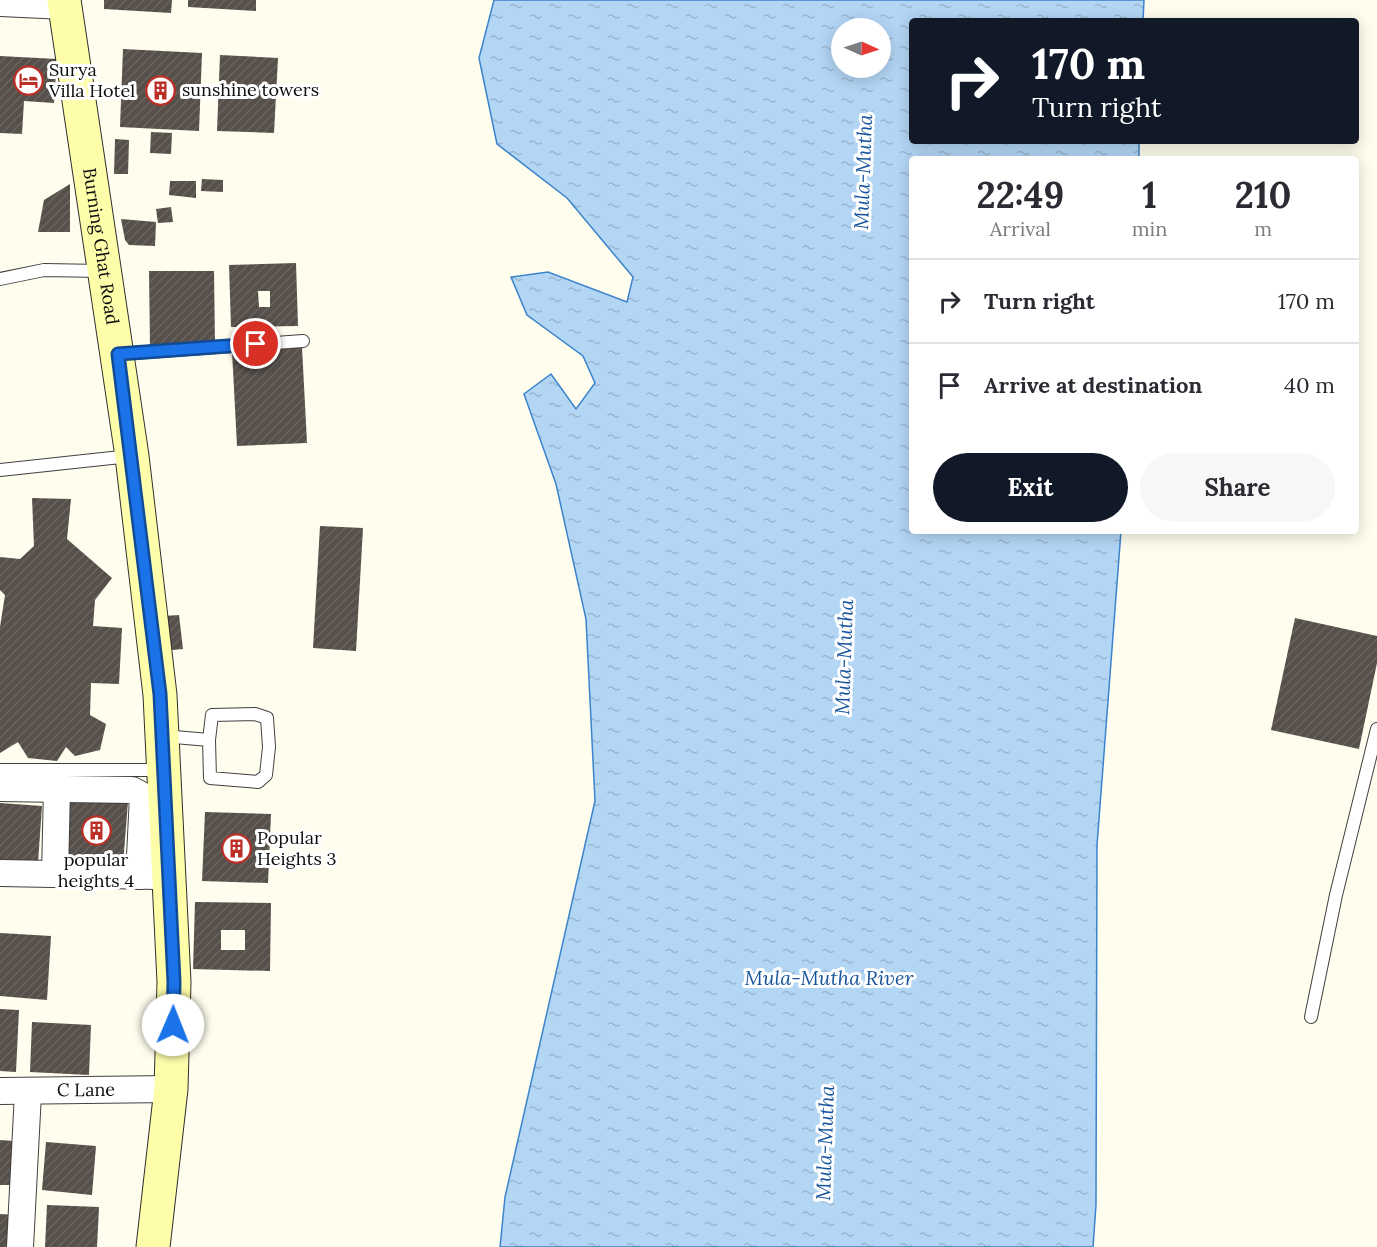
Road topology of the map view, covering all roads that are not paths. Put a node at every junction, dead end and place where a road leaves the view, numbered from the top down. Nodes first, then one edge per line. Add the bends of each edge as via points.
1 (0, 3) edge
2 (64, 3) edge
3 (106, 271) junction
4 (0, 279) edge
5 (303, 341) dead end
6 (118, 354) junction
7 (132, 456) junction
8 (0, 470) edge
9 (1377, 729) edge
10 (162, 736) junction
11 (209, 740) junction
12 (0, 770) edge
13 (164, 770) junction
14 (0, 788) edge
15 (57, 788) junction
16 (0, 873) edge
17 (55, 874) junction
18 (154, 876) junction
19 (1311, 1017) dead end
20 (171, 1089) junction
21 (0, 1091) edge
22 (28, 1093) junction
23 (20, 1247) edge
24 (153, 1247) edge

1 - 2 street
2 - 3 street, Burning Ghat Road
3 - 4 lane via 44,270
3 - 6 street, Burning Ghat Road
5 - 6 lane
6 - 7 street, Burning Ghat Road
7 - 8 lane
7 - 10 street, Burning Ghat Road
9 - 19 lane
10 - 11 lane
10 - 13 street, Burning Ghat Road
11 - 11 lane via 210,778 258,782 266,775 267,718 255,714 212,715
12 - 13 lane
13 - 18 street, Burning Ghat Road
14 - 15 street
15 - 17 street
15 - 18 street via 132,789 143,796
16 - 17 street
17 - 18 street
18 - 20 street, Burning Ghat Road via 174,982
20 - 22 street, C Lane
20 - 24 street, Burning Ghat Road
21 - 22 street, C Lane
22 - 23 street

